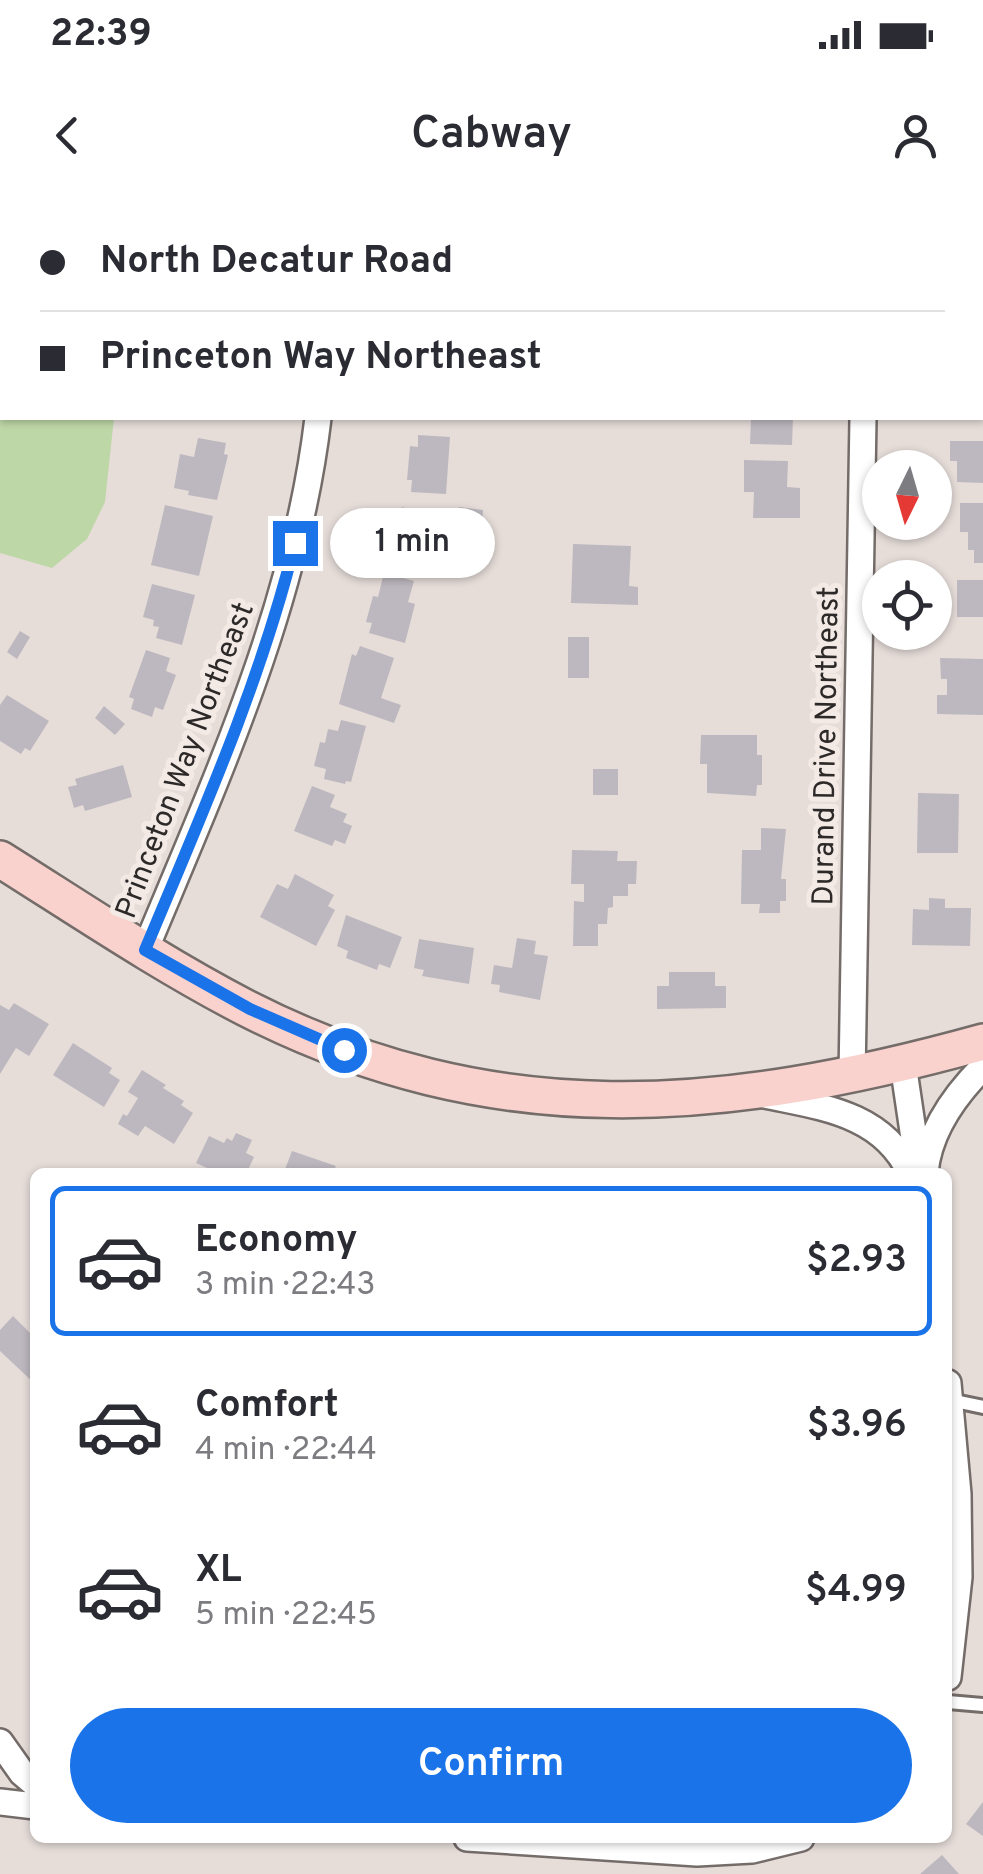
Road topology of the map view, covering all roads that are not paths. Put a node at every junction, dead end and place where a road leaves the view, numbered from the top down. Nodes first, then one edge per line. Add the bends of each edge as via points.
1 (318, 420) edge
2 (864, 420) edge
3 (0, 859) edge
4 (145, 950) junction
5 (983, 1042) edge
6 (903, 1064) junction
7 (983, 1067) edge
8 (852, 1076) junction
9 (755, 1093) junction
10 (907, 1168) edge
11 (921, 1168) edge
12 (923, 1168) edge
13 (952, 1393) edge
14 (983, 1407) edge
15 (952, 1426) edge
16 (952, 1641) edge
17 (952, 1702) edge
18 (983, 1705) edge
19 (0, 1742) edge
20 (30, 1780) edge
21 (0, 1802) edge
22 (30, 1805) edge
23 (544, 1843) edge
24 (780, 1843) edge

1 - 4 street, Princeton Way Northeast via 278,613
2 - 8 street, Durand Drive Northeast
3 - 4 main road
4 - 9 main road via 250,1009 400,1069 543,1097 662,1102
5 - 6 main road
6 - 8 main road
6 - 11 street
7 - 12 street via 948,1109
8 - 9 main road
9 - 10 street via 846,1113 892,1145
13 - 14 lane
15 - 16 street via 959,1577
17 - 18 lane
19 - 20 street
21 - 22 street
23 - 24 street via 697,1853

